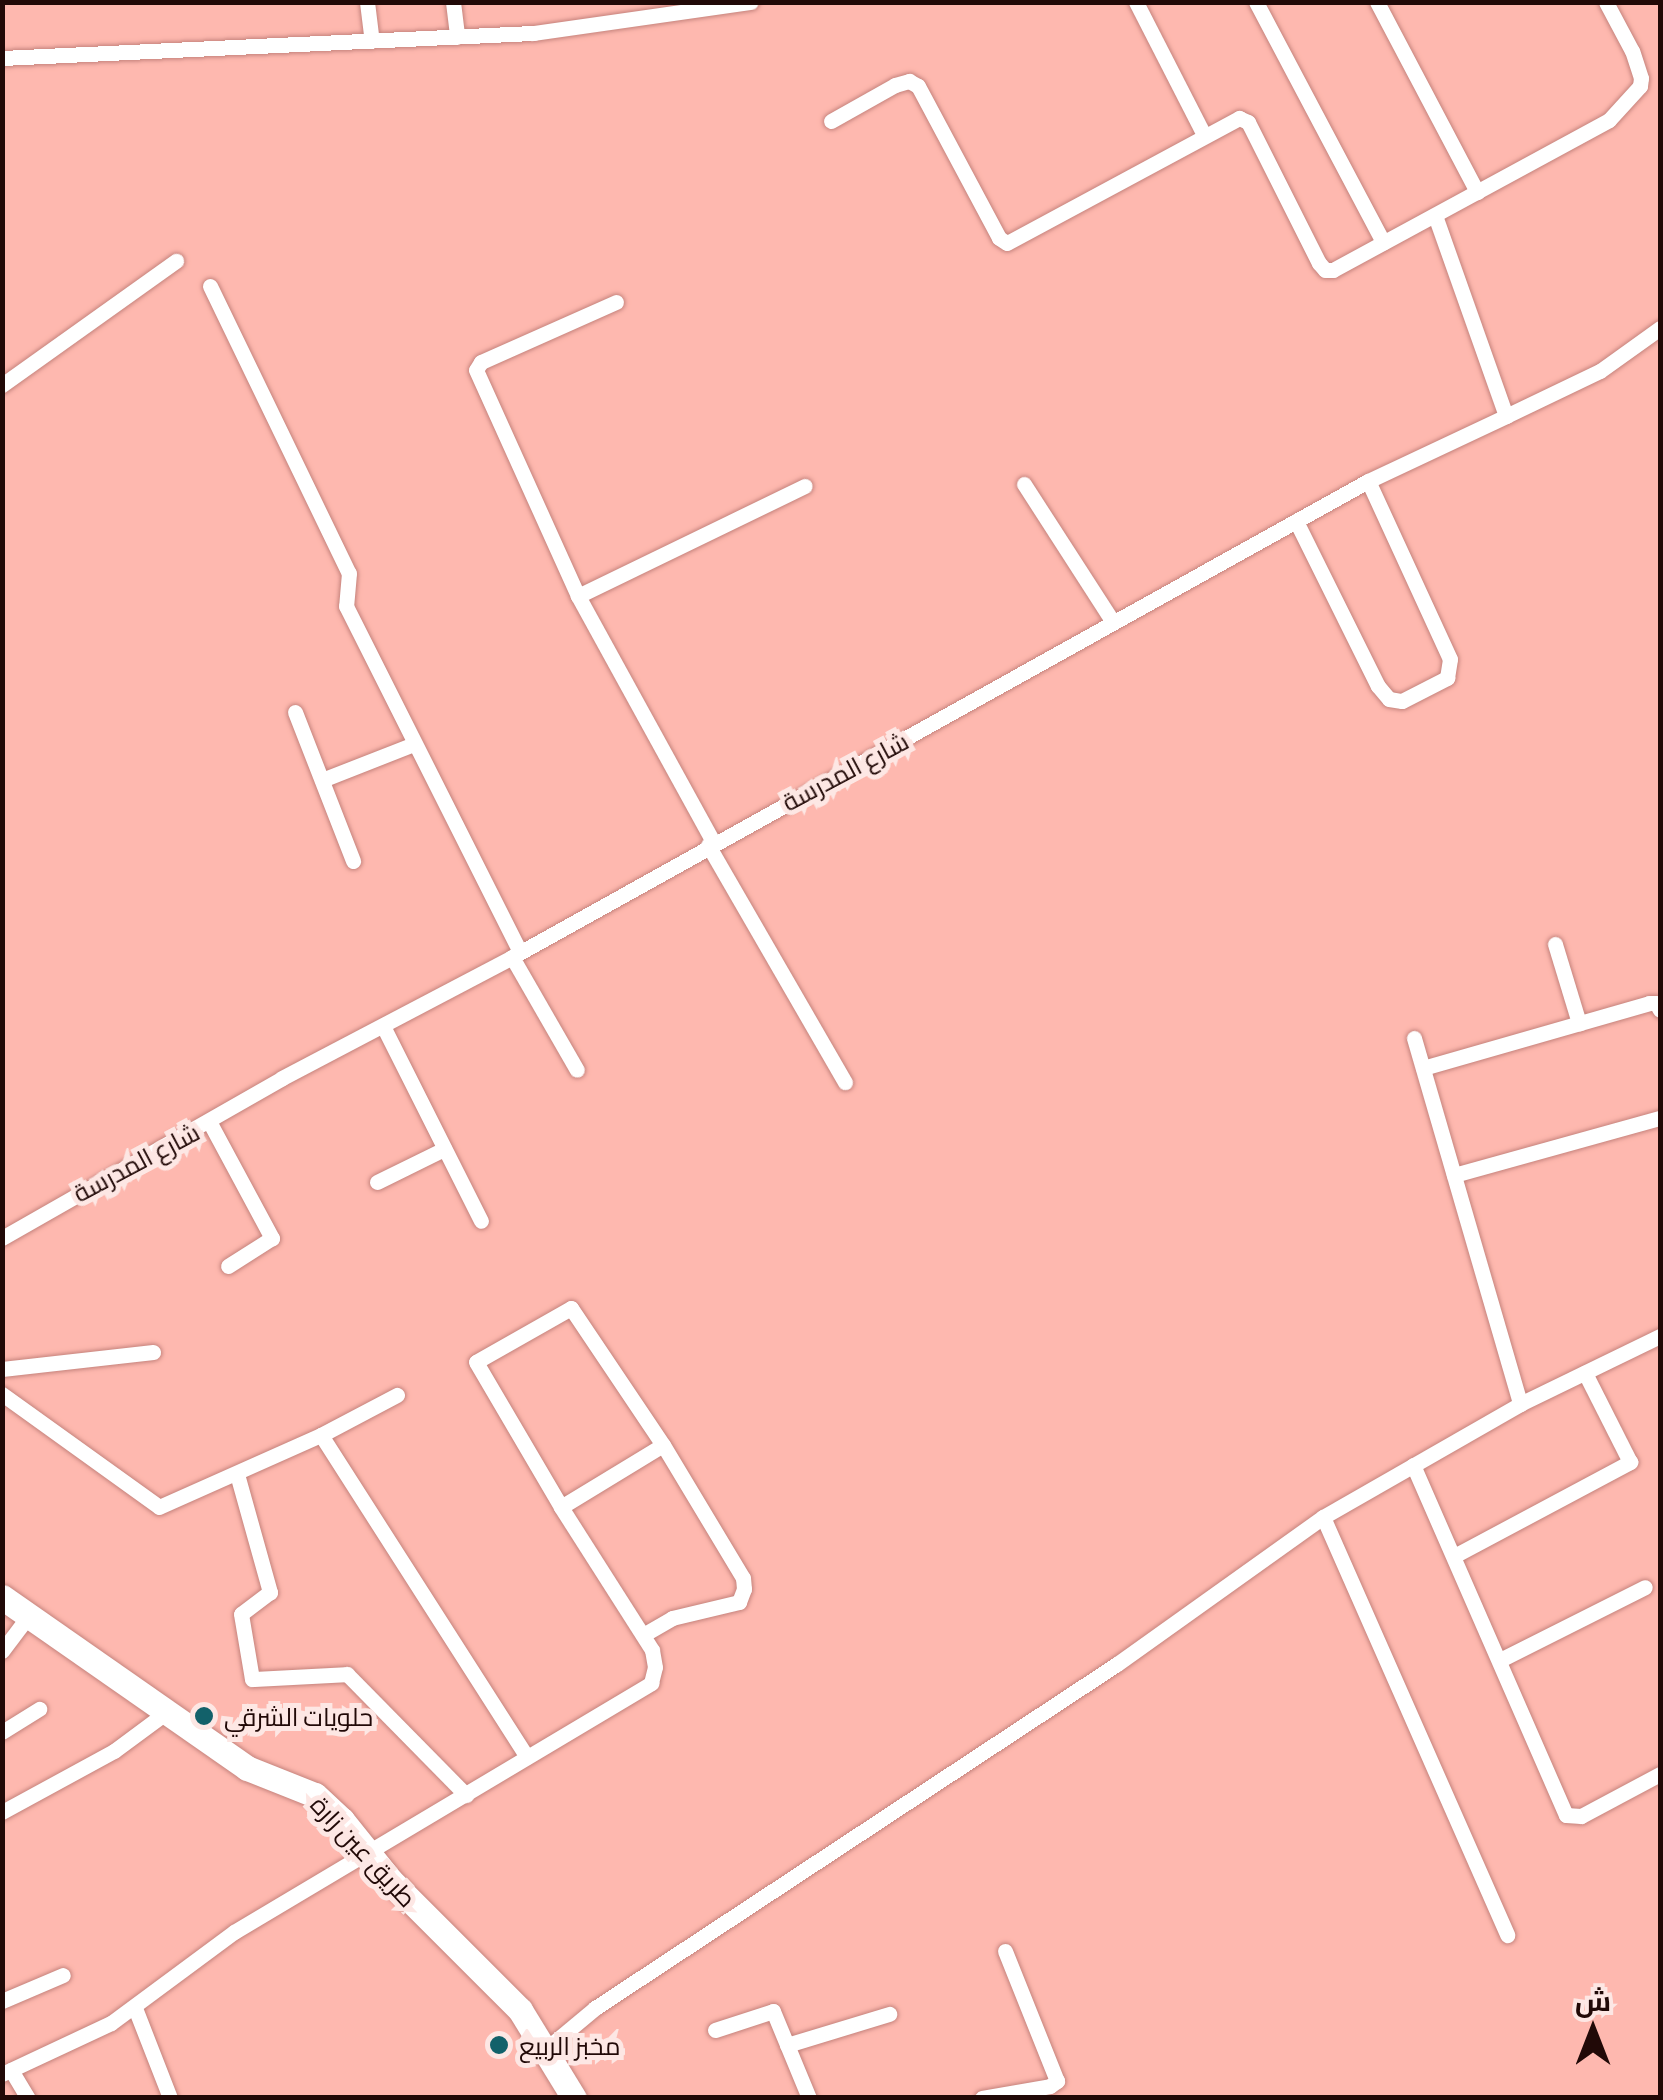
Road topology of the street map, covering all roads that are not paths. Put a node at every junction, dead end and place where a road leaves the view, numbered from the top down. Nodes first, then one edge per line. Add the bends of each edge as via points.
1 (367, 2) edge
2 (453, 2) edge
3 (1136, 2) edge
4 (1256, 2) edge
5 (1378, 2) edge
6 (1606, 2) edge
7 (744, 3) edge
8 (458, 37) junction
9 (372, 42) junction
10 (2, 58) edge
11 (831, 121) dead end
12 (1204, 135) junction
13 (1477, 192) junction
14 (1435, 216) junction
15 (1383, 242) junction
16 (176, 261) dead end
17 (210, 286) dead end
18 (616, 302) dead end
19 (1660, 328) edge
20 (2, 385) edge
21 (1506, 416) junction
22 (1368, 481) junction
23 (1024, 484) dead end
24 (805, 486) dead end
25 (1296, 522) junction
26 (578, 596) junction
27 (1113, 622) junction
28 (294, 712) dead end
29 (414, 744) junction
30 (322, 780) junction
31 (711, 843) junction
32 (353, 861) dead end
33 (1555, 944) dead end
34 (516, 955) junction
35 (1660, 1010) edge
36 (1579, 1023) junction
37 (384, 1026) junction
38 (1414, 1038) dead end
39 (1423, 1068) junction
40 (577, 1070) dead end
41 (845, 1082) dead end
42 (1660, 1118) edge
43 (210, 1123) junction
44 (444, 1149) junction
45 (1454, 1175) junction
46 (377, 1182) dead end
47 (481, 1221) dead end
48 (2, 1238) edge
49 (228, 1266) dead end
50 (1660, 1336) edge
51 (153, 1352) dead end
52 (2, 1369) edge
53 (1585, 1373) junction
54 (2, 1394) edge
55 (397, 1394) dead end
56 (1520, 1404) junction
57 (322, 1435) junction
58 (663, 1446) junction
59 (1413, 1465) junction
60 (237, 1474) junction
61 (561, 1507) junction
62 (1322, 1517) junction
63 (1454, 1556) junction
64 (1645, 1587) dead end
65 (2, 1597) edge
66 (30, 1614) junction
67 (643, 1635) junction
68 (2, 1651) edge
69 (1500, 1660) junction
70 (39, 1709) dead end
71 (168, 1711) junction
72 (2, 1732) edge
73 (527, 1757) junction
74 (1660, 1774) edge
75 (466, 1794) junction
76 (2, 1812) edge
77 (367, 1852) junction
78 (1507, 1935) dead end
79 (1005, 1951) dead end
80 (64, 1976) dead end
81 (2, 2001) edge
82 (134, 2008) junction
83 (890, 2014) dead end
84 (715, 2030) dead end
85 (787, 2045) junction
86 (546, 2050) junction
87 (7, 2072) edge
88 (28, 2098) edge
89 (170, 2098) edge
90 (574, 2098) edge
91 (810, 2098) edge
92 (982, 2098) edge

1 - 9 street
2 - 8 street
3 - 12 street
4 - 15 street
5 - 13 street
6 - 13 street via 1632,51 1640,86 1601,126
7 - 8 street via 533,34
8 - 9 street
9 - 10 street
11 - 12 street via 895,85 918,86 1007,243
12 - 15 street via 1228,121 1248,122 1325,270
13 - 14 street
14 - 15 street
14 - 21 street
16 - 20 street
17 - 29 street via 349,572 346,606
18 - 26 street via 476,370
19 - 21 street, شارع المدرسة via 1600,371
21 - 22 street, شارع المدرسة
22 - 25 street, شارع المدرسة
22 - 25 street via 1450,659 1447,678 1402,700 1390,699
23 - 27 street
24 - 26 street
25 - 27 street, شارع المدرسة
26 - 31 street
27 - 31 street, شارع المدرسة
28 - 30 street
29 - 30 street
29 - 34 street
30 - 32 street
31 - 34 street, شارع المدرسة
31 - 41 street
33 - 36 street
34 - 37 street, شارع المدرسة
34 - 40 street
35 - 36 street via 1650,1003
36 - 39 street
37 - 43 street, شارع المدرسة
37 - 44 street
38 - 39 street
39 - 45 street
42 - 45 street
43 - 48 street, شارع المدرسة
43 - 49 street via 272,1238
44 - 46 street
44 - 47 street
45 - 56 street
50 - 53 street
51 - 52 street
53 - 56 street
53 - 63 street via 1630,1462
54 - 60 street via 159,1507
55 - 57 street
56 - 59 street
57 - 60 street
57 - 73 street
58 - 61 street
58 - 61 street via 571,1308 476,1362
58 - 67 street via 744,1589 739,1602 672,1618
59 - 62 street
59 - 63 street
60 - 75 street via 270,1592 241,1614 252,1679 347,1674
61 - 67 street
62 - 78 street
62 - 86 street via 1117,1664 595,2008
63 - 69 street
64 - 69 street
65 - 66 main road, طريق عين زارة
66 - 68 street
66 - 71 main road, طريق عين زارة
67 - 73 street via 655,1667 651,1683
69 - 74 street via 1566,1815 1580,1816
70 - 72 street
71 - 76 street via 114,1750
71 - 77 main road, طريق عين زارة via 247,1768 308,1790
73 - 75 street
75 - 77 street
77 - 82 street via 211,1947
77 - 86 main road, طريق عين زارة via 520,2010
79 - 92 street via 1057,2081
80 - 81 street
82 - 87 street
82 - 89 street
83 - 85 street
84 - 85 street via 773,2011
85 - 91 street
86 - 90 main road, طريق عين زارة
87 - 88 street

